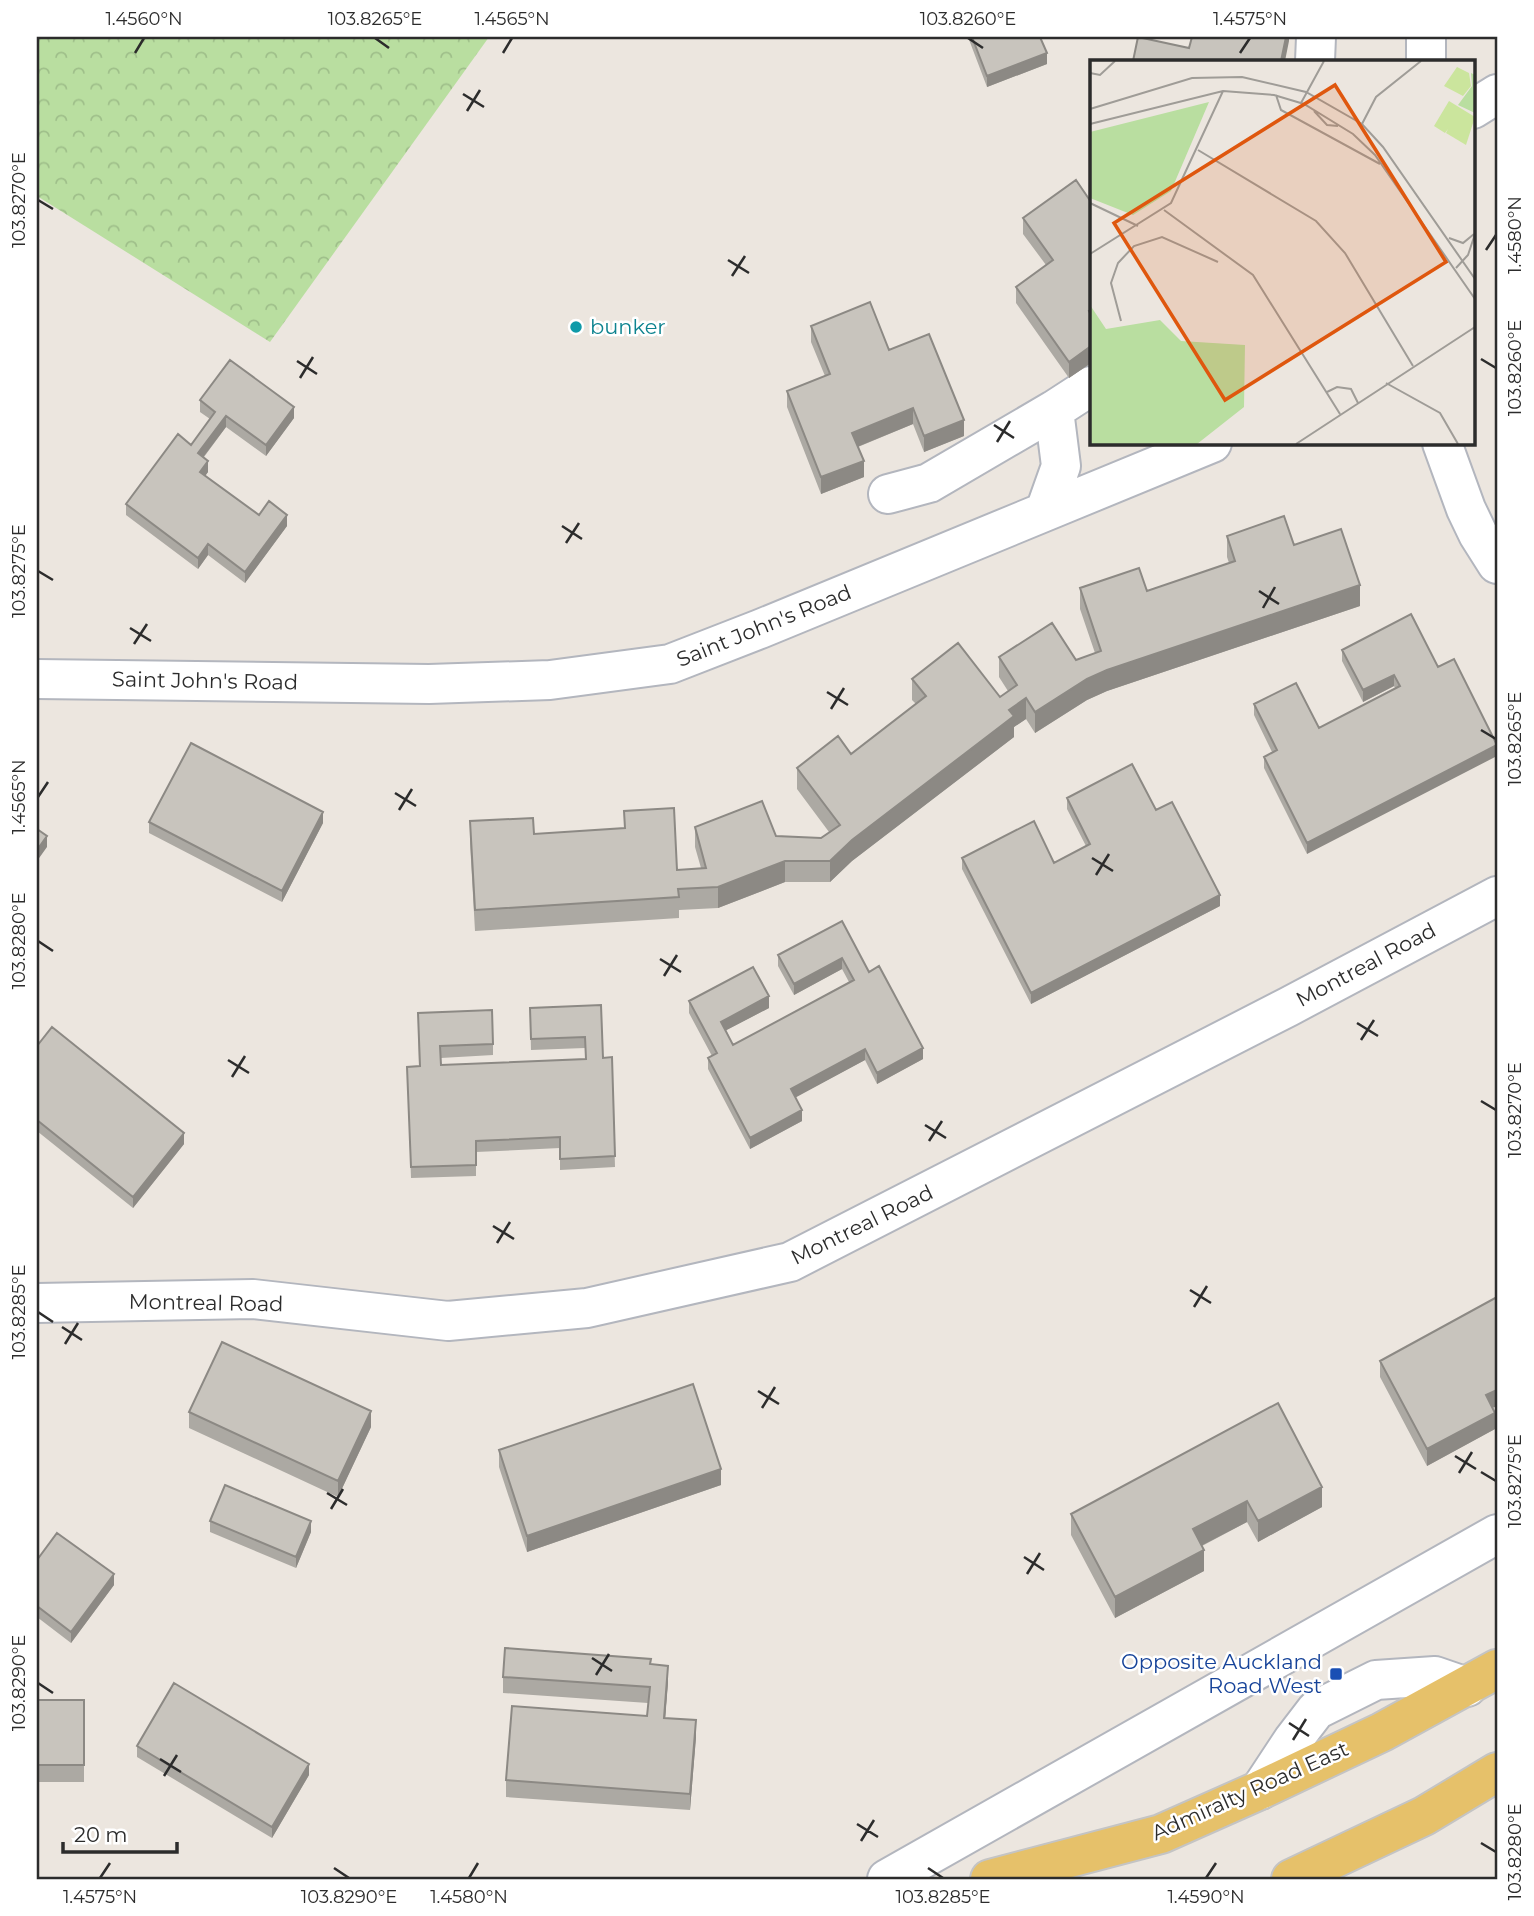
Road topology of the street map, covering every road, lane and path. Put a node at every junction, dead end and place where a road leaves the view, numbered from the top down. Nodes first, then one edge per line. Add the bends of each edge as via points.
1 (1316, 37) edge
2 (1426, 37) edge
3 (1315, 60) edge
4 (1426, 60) edge
5 (1497, 94) edge
6 (1474, 108) edge
7 (1090, 387) edge
8 (1054, 410) junction
9 (1210, 444) edge
10 (1442, 444) edge
11 (888, 494) dead end
12 (1045, 512) junction
13 (1497, 564) edge
14 (37, 679) edge
15 (1497, 896) edge
16 (37, 1303) edge
17 (1497, 1534) edge
18 (1482, 1678) edge
19 (1497, 1772) edge
20 (887, 1879) edge
21 (989, 1879) edge
22 (1291, 1879) edge

1 - 3 street
2 - 4 street
5 - 6 street
7 - 8 street
8 - 11 street via 929,483
8 - 12 street via 1061,466
9 - 12 street, Saint John's Road
10 - 13 street via 1472,522
12 - 14 street, Saint John's Road via 670,664 550,680 429,684
15 - 16 street, Montreal Road via 790,1262 587,1308 448,1321 253,1299
17 - 20 street
18 - 21 main road, Admiralty Road East via 1382,1732 1161,1834
19 - 22 main road via 1424,1816

